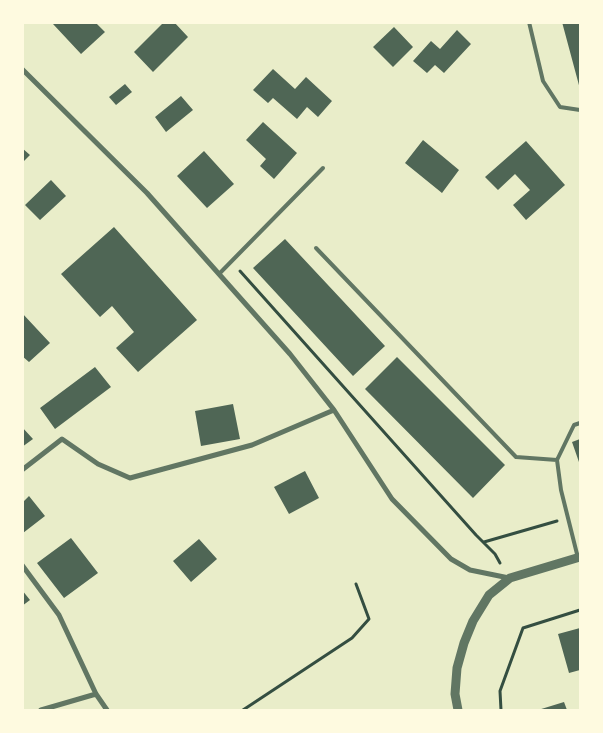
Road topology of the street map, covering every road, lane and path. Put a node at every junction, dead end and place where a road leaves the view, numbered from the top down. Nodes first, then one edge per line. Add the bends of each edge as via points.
1 (529, 22) edge
2 (22, 69) edge
3 (580, 110) edge
4 (323, 168) dead end
5 (316, 248) dead end
6 (231, 262) junction
7 (219, 274) junction
8 (334, 410) junction
9 (580, 423) edge
10 (556, 460) junction
11 (22, 470) edge
12 (568, 518) junction
13 (483, 542) junction
14 (579, 557) edge
15 (22, 565) edge
16 (510, 578) junction
17 (356, 584) dead end
18 (580, 610) edge
19 (96, 694) junction
20 (41, 710) edge
21 (107, 710) edge
22 (243, 710) edge
23 (458, 710) edge
24 (501, 710) edge

1 - 3 lane via 543,81 560,107
2 - 7 street via 147,192
4 - 6 lane
5 - 10 lane via 516,457
6 - 7 lane
6 - 13 path
7 - 8 street via 290,354
8 - 11 street via 252,445 130,478 98,464 62,439
8 - 16 street via 392,500 451,559 470,570
9 - 10 lane via 574,425
10 - 12 lane
12 - 13 path
12 - 14 lane
13 - 16 path
14 - 16 street
15 - 19 street via 59,616
16 - 23 street via 489,595 464,643 457,668 455,694
17 - 22 path via 368,619 352,638
18 - 24 path via 523,628 500,691
19 - 20 street
19 - 21 street

